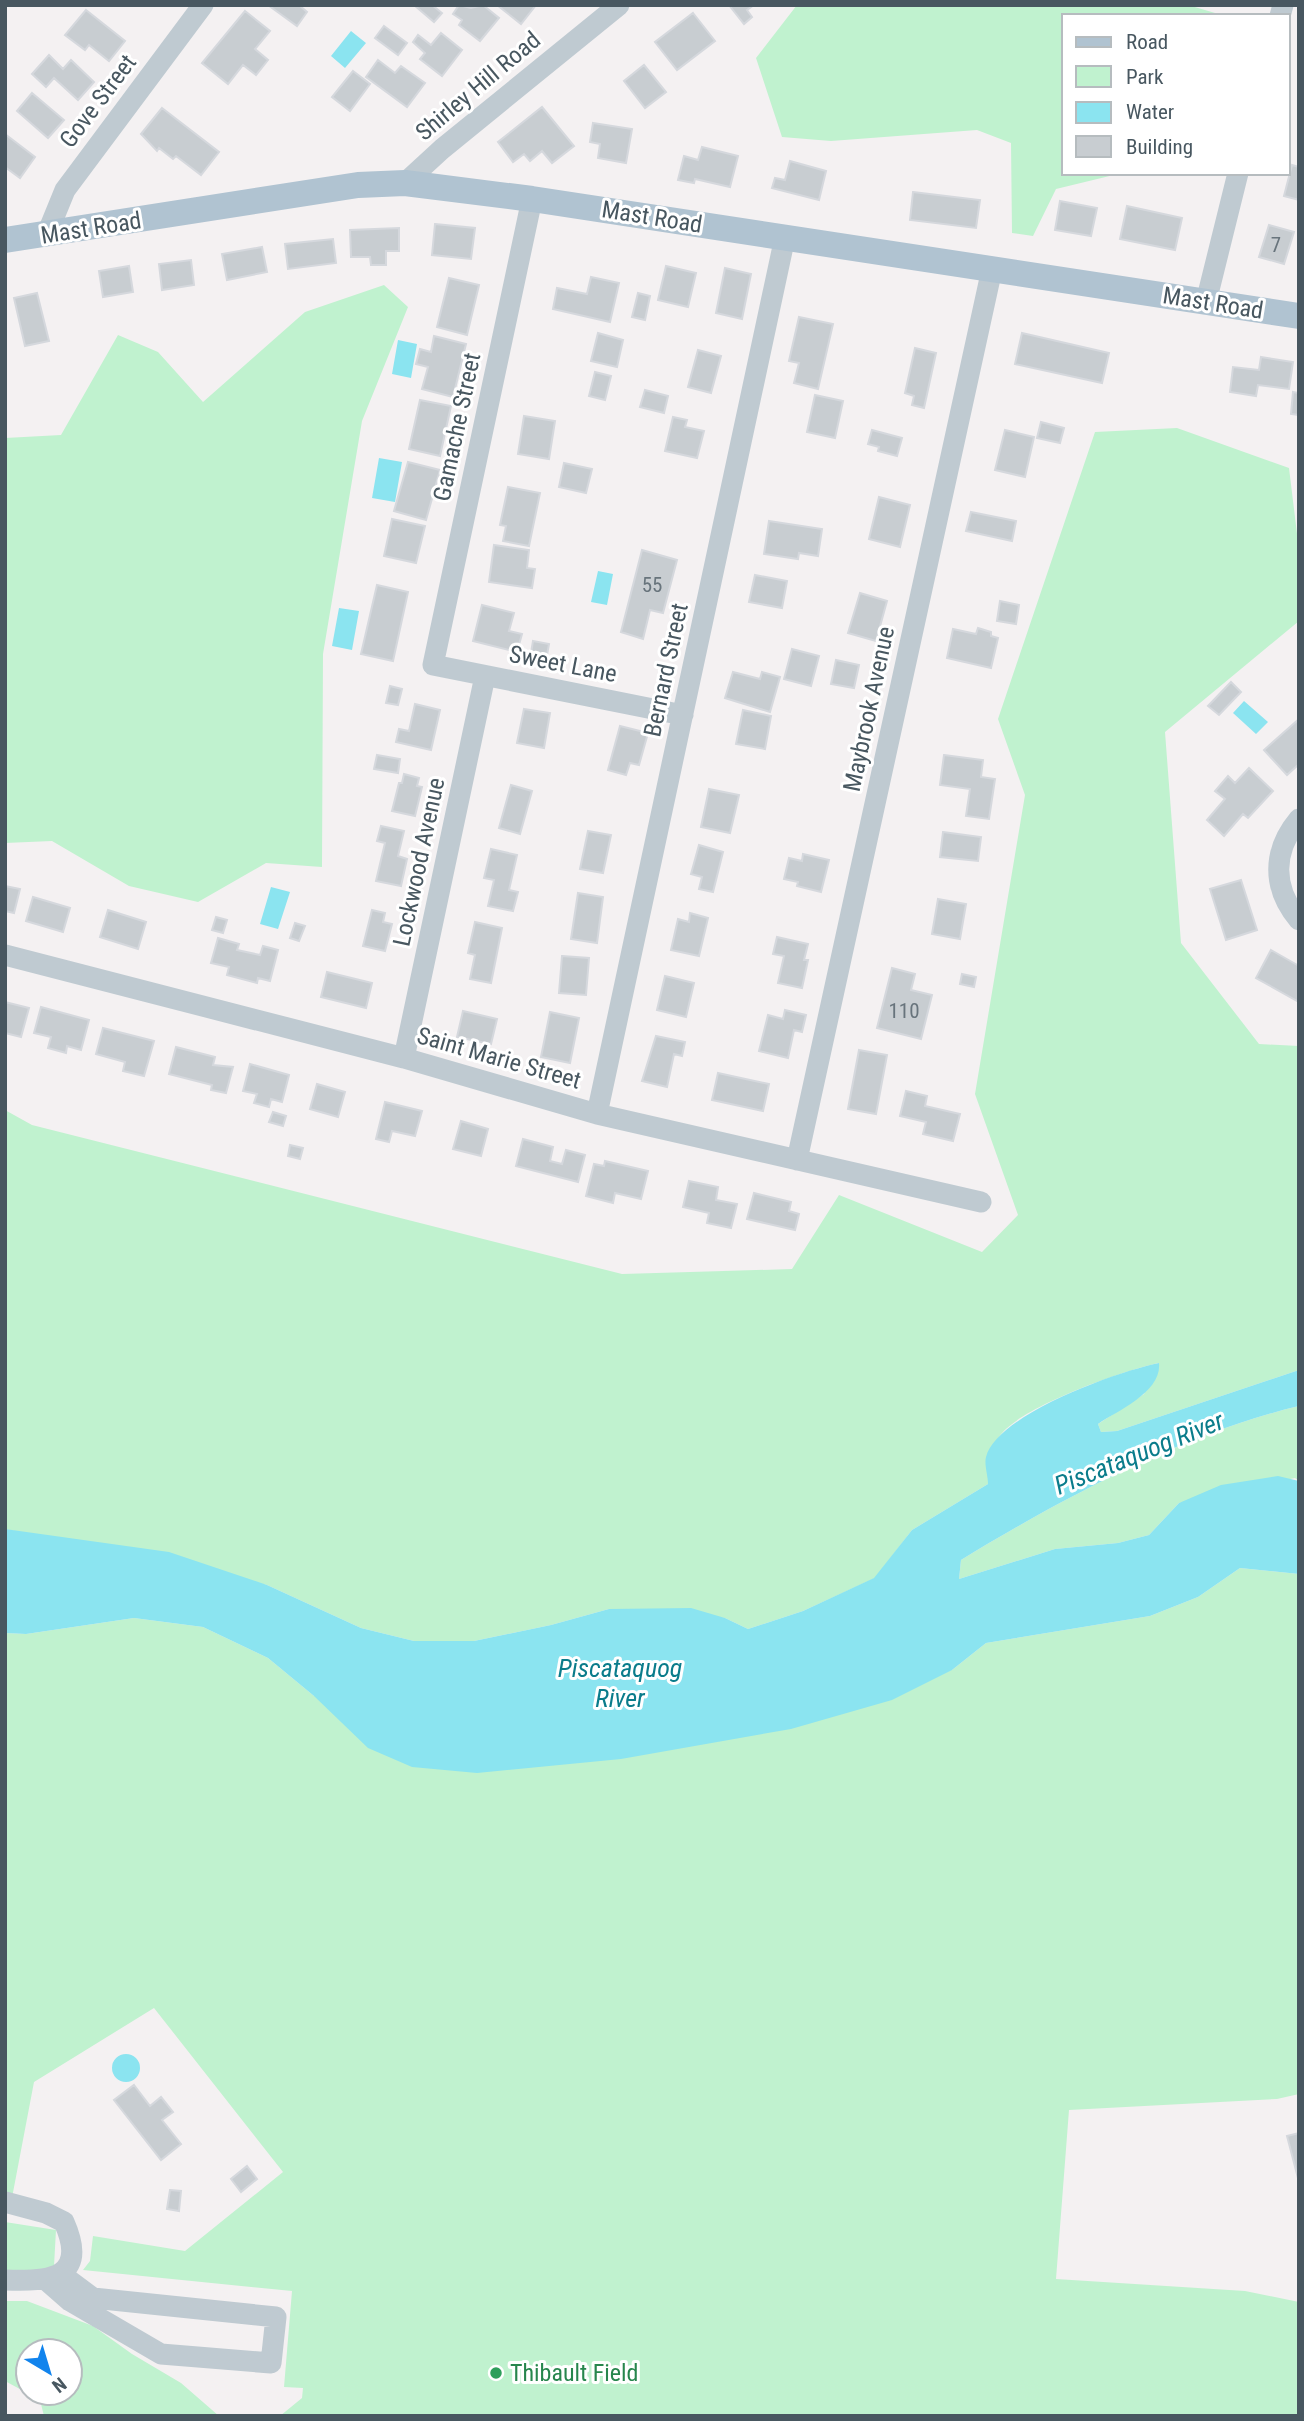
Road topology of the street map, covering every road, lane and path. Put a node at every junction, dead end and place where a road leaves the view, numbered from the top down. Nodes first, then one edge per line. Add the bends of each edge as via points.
1 (203, 5) edge
2 (619, 5) edge
3 (1238, 175) edge
4 (405, 183) junction
5 (532, 199) junction
6 (47, 234) junction
7 (785, 237) junction
8 (5, 240) edge
9 (992, 269) junction
10 (1206, 302) junction
11 (1299, 316) edge
12 (433, 665) joint
13 (485, 676) junction
14 (683, 715) junction
15 (1299, 819) edge
16 (1299, 920) edge
17 (5, 955) edge
18 (404, 1058) junction
19 (597, 1114) junction
20 (797, 1160) junction
21 (981, 1202) dead end
22 (5, 2202) edge
23 (54, 2277) junction
24 (5, 2280) edge

1 - 6 street, Gove Street via 65,190
2 - 4 street, Shirley Hill Road
3 - 10 street
4 - 5 main road, Mast Road
4 - 6 main road, Mast Road via 358,185
5 - 7 main road, Mast Road
5 - 12 street, Gamache Street
6 - 8 main road, Mast Road
7 - 9 main road, Mast Road
7 - 14 street, Bernard Street
9 - 10 main road, Mast Road
9 - 20 street, Maybrook Avenue
10 - 11 main road, Mast Road
12 - 13 street, Sweet Lane
13 - 14 street, Sweet Lane
13 - 18 street, Lockwood Avenue
14 - 19 street, Bernard Street
15 - 16 street via 1282,845 1278,877 1285,900
17 - 18 street, Saint Marie Street
18 - 19 street, Saint Marie Street
19 - 20 street, Saint Marie Street
20 - 21 street, Saint Marie Street
22 - 23 street via 64,2222 72,2249 69,2264
23 - 23 street via 70,2301 161,2354 271,2362 276,2317 93,2298
23 - 24 street

